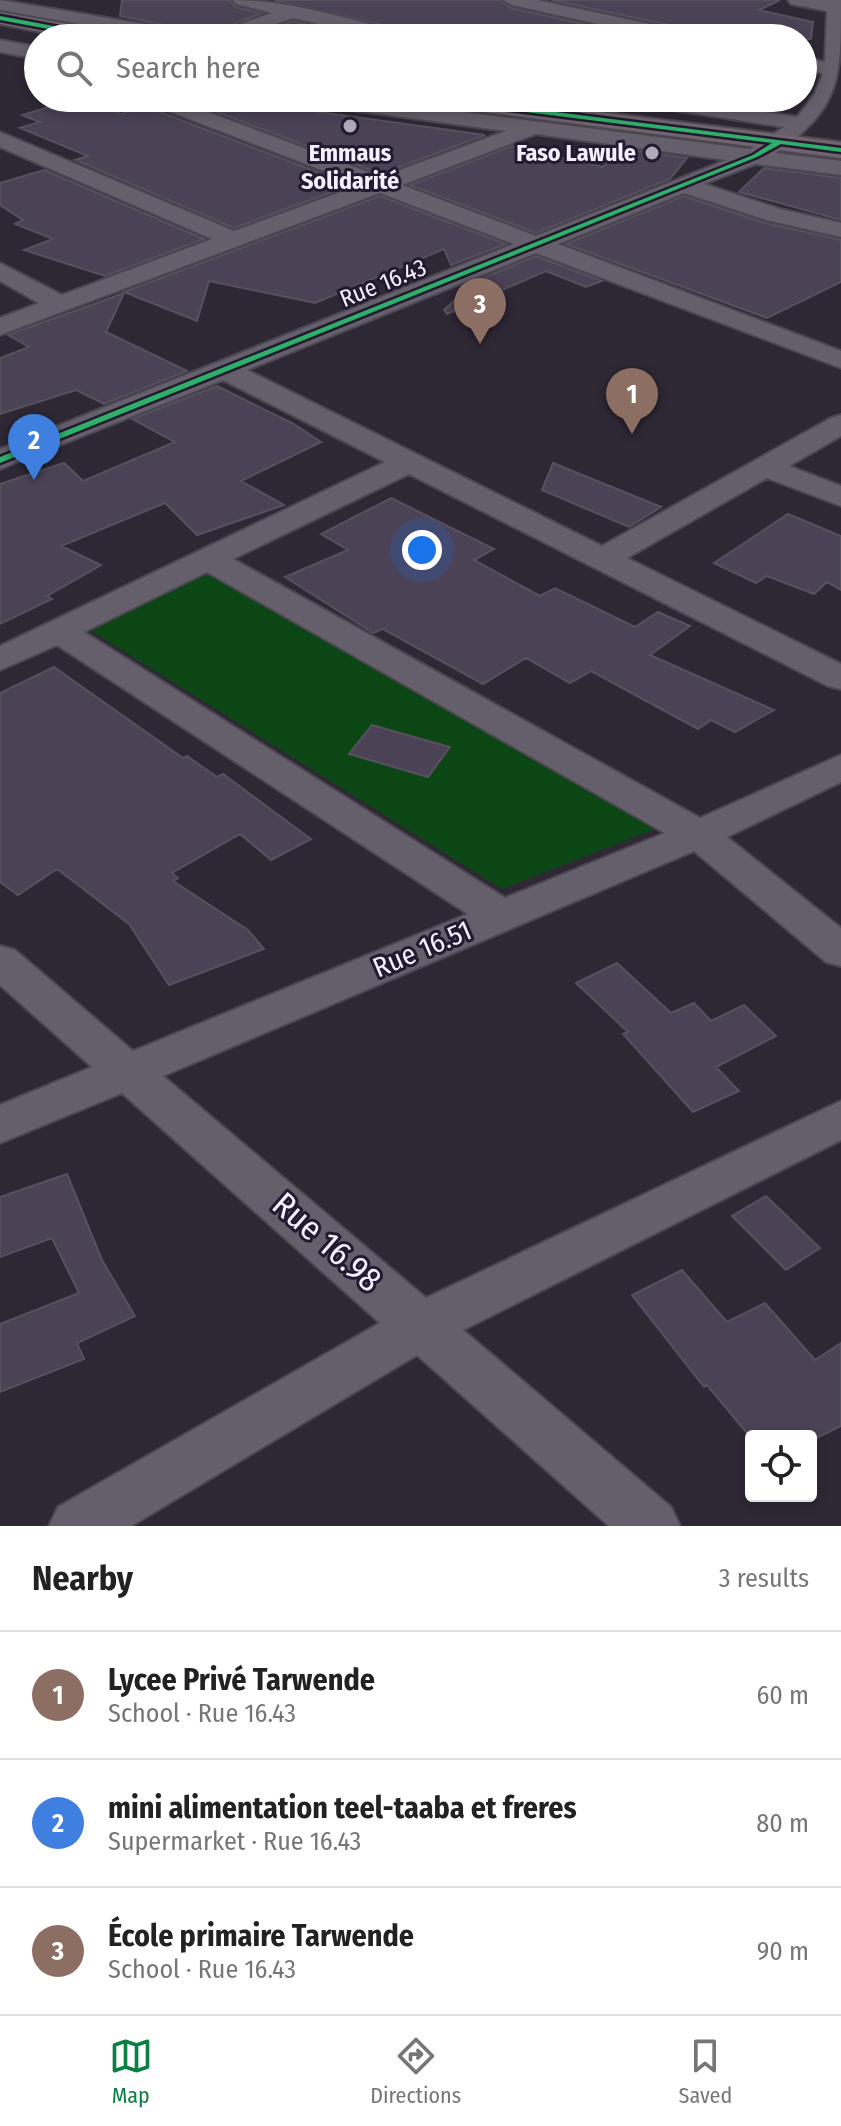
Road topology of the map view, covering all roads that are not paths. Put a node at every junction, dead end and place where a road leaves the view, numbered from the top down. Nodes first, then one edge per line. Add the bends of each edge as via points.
1 (242, 0) edge
2 (324, 0) edge
3 (512, 0) edge
4 (797, 0) edge
5 (0, 5) edge
6 (838, 5) edge
7 (292, 12) junction
8 (0, 18) edge
9 (32, 24) edge
10 (110, 24) edge
11 (258, 24) edge
12 (342, 24) edge
13 (623, 24) edge
14 (0, 30) edge
15 (24, 34) edge
16 (0, 46) edge
17 (24, 50) edge
18 (817, 66) edge
19 (839, 71) junction
20 (817, 111) edge
21 (188, 112) edge
22 (412, 112) edge
23 (575, 112) edge
24 (630, 112) edge
25 (708, 112) edge
26 (816, 112) edge
27 (533, 128) junction
28 (793, 133) junction
29 (841, 138) edge
30 (0, 139) edge
31 (841, 150) edge
32 (755, 156) junction
33 (841, 168) edge
34 (683, 185) junction
35 (380, 187) junction
36 (841, 230) edge
37 (234, 240) junction
38 (533, 245) junction
39 (0, 271) edge
40 (61, 305) junction
41 (0, 327) edge
42 (841, 360) edge
43 (227, 371) junction
44 (841, 424) edge
45 (0, 460) edge
46 (409, 462) junction
47 (766, 467) junction
48 (841, 497) edge
49 (209, 559) junction
50 (602, 559) junction
51 (58, 630) junction
52 (0, 659) edge
53 (841, 678) edge
54 (841, 767) edge
55 (698, 834) junction
56 (502, 916) junction
57 (841, 951) edge
58 (0, 961) edge
59 (129, 1071) junction
60 (841, 1119) edge
61 (0, 1125) edge
62 (422, 1325) junction
63 (78, 1526) edge
64 (651, 1526) edge

1 - 7 street
2 - 7 street
3 - 13 street
4 - 6 street
5 - 10 street
6 - 19 street
7 - 11 street
7 - 12 street
8 - 9 highway
14 - 15 highway
16 - 17 street
18 - 19 street
19 - 20 street
21 - 35 street
22 - 27 street
23 - 28 highway
24 - 28 highway
25 - 28 street
26 - 28 street
27 - 32 street
27 - 35 street
28 - 29 highway
28 - 31 highway
28 - 32 street, Rue 16.43
30 - 37 street
32 - 33 street
32 - 34 street, Rue 16.43
34 - 36 street
34 - 38 street, Rue 16.43
35 - 37 street
35 - 38 street
37 - 40 street
38 - 42 street
38 - 43 street, Rue 16.43
39 - 40 street
40 - 41 street
43 - 45 street, Rue 16.43
43 - 46 street
44 - 47 street
46 - 49 street
46 - 50 street
47 - 48 street
47 - 50 street
49 - 51 street
49 - 55 street
50 - 53 street
51 - 52 street
51 - 56 street
54 - 55 street, Rue 16.51
55 - 56 street, Rue 16.51
55 - 57 street
56 - 59 street, Rue 16.51
58 - 59 street, Rue 16.98
59 - 61 street, Rue 16.51
59 - 62 street, Rue 16.98
60 - 62 street
62 - 63 street
62 - 64 street, Rue 16.98

